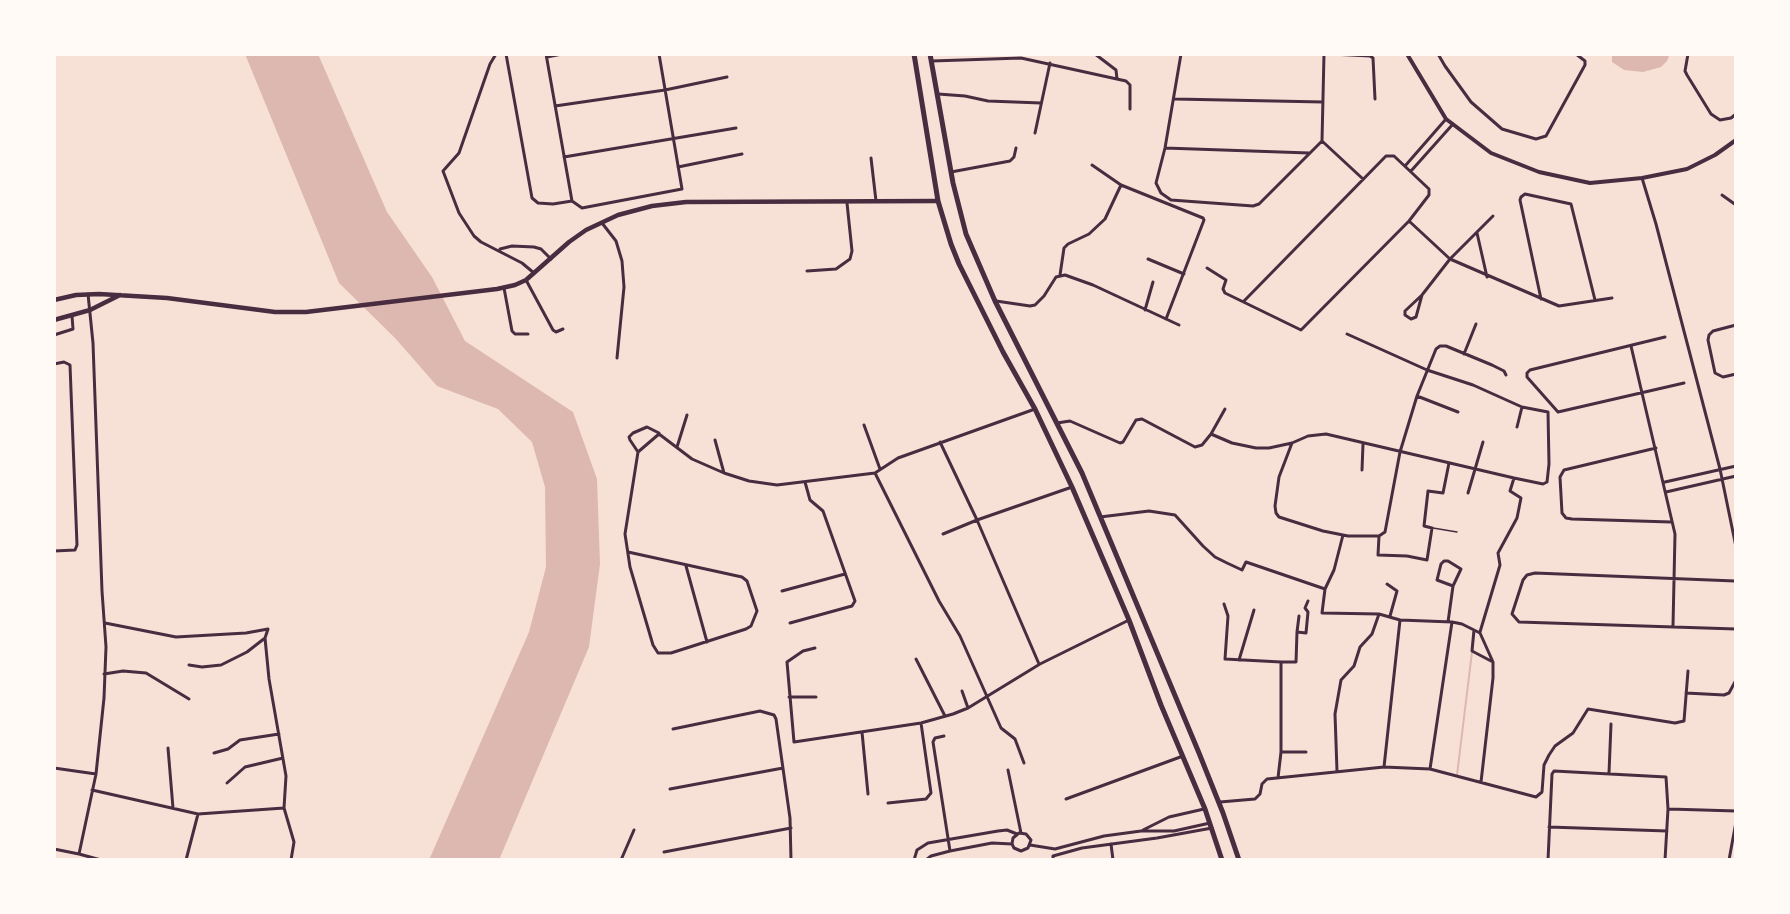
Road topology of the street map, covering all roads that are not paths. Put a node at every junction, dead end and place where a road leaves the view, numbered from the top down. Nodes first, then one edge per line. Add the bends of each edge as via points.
1 (496, 54) edge
2 (506, 54) edge
3 (562, 54) edge
4 (659, 54) edge
5 (914, 54) edge
6 (930, 54) edge
7 (1095, 54) edge
8 (1181, 54) edge
9 (1324, 54) edge
10 (1331, 54) edge
11 (1407, 54) edge
12 (1438, 54) edge
13 (1576, 54) edge
14 (1688, 54) edge
15 (547, 55) edge
16 (931, 61) junction
17 (1050, 63) junction
18 (727, 77) dead end
19 (1116, 79) junction
20 (665, 90) junction
21 (937, 94) junction
22 (1174, 99) junction
23 (1375, 99) dead end
24 (1323, 102) junction
25 (1041, 103) junction
26 (555, 106) junction
27 (1130, 109) dead end
28 (1736, 114) edge
29 (1446, 118) junction
30 (1453, 124) junction
31 (736, 128) dead end
32 (1035, 134) dead end
33 (673, 138) junction
34 (1736, 140) edge
35 (1322, 141) junction
36 (1016, 148) dead end
37 (1165, 148) junction
38 (1309, 153) junction
39 (742, 154) dead end
40 (564, 157) junction
41 (871, 158) dead end
42 (1092, 165) dead end
43 (1405, 166) junction
44 (678, 167) junction
45 (1411, 171) junction
46 (951, 172) junction
47 (1642, 178) junction
48 (1363, 179) junction
49 (1120, 185) junction
50 (1722, 195) dead end
51 (572, 201) junction
52 (938, 201) junction
53 (847, 203) junction
54 (876, 203) junction
55 (1736, 205) edge
56 (1494, 216) dead end
57 (1409, 221) junction
58 (601, 222) junction
59 (1477, 233) junction
60 (498, 249) junction
61 (550, 258) junction
62 (1148, 259) dead end
63 (1450, 259) junction
64 (1207, 268) dead end
65 (807, 271) dead end
66 (534, 273) junction
67 (1184, 274) junction
68 (1060, 275) junction
69 (1487, 277) junction
70 (526, 280) junction
71 (1153, 282) dead end
72 (504, 288) junction
73 (88, 294) junction
74 (120, 295) junction
75 (1422, 296) junction
76 (1612, 298) dead end
77 (1541, 299) junction
78 (54, 300) edge
79 (1595, 300) junction
80 (995, 301) junction
81 (1244, 301) junction
82 (90, 310) junction
83 (1145, 310) junction
84 (72, 316) junction
85 (1002, 316) junction
86 (54, 320) edge
87 (1166, 320) junction
88 (988, 321) junction
89 (1476, 324) dead end
90 (1179, 325) dead end
91 (1736, 325) edge
92 (563, 329) dead end
93 (528, 334) dead end
94 (1347, 334) dead end
95 (54, 335) edge
96 (1665, 337) dead end
97 (1631, 346) junction
98 (1464, 354) junction
99 (617, 358) dead end
100 (54, 364) edge
101 (1427, 370) junction
102 (1736, 374) edge
103 (1506, 375) dead end
104 (1684, 383) dead end
105 (1644, 393) junction
106 (1417, 396) junction
107 (1522, 407) junction
108 (1035, 409) junction
109 (1225, 409) dead end
110 (1458, 412) dead end
111 (687, 415) dead end
112 (1057, 423) junction
113 (864, 425) dead end
114 (1517, 427) dead end
115 (659, 434) junction
116 (1211, 434) junction
117 (715, 440) dead end
118 (940, 442) junction
119 (1292, 442) junction
120 (1483, 442) dead end
121 (1363, 444) junction
122 (677, 447) junction
123 (1656, 448) junction
124 (638, 452) junction
125 (1400, 452) junction
126 (1449, 463) junction
127 (1736, 466) edge
128 (880, 469) junction
129 (1475, 469) junction
130 (1362, 470) dead end
131 (1720, 470) junction
132 (724, 473) junction
133 (875, 473) junction
134 (1736, 476) edge
135 (1514, 478) junction
136 (1722, 479) junction
137 (805, 482) junction
138 (1665, 483) junction
139 (1072, 487) junction
140 (1666, 492) junction
141 (1468, 493) dead end
142 (1100, 517) junction
143 (977, 520) junction
144 (1672, 522) junction
145 (1432, 528) junction
146 (1457, 532) dead end
147 (943, 534) dead end
148 (1343, 535) junction
149 (1379, 536) junction
150 (1736, 547) edge
151 (54, 551) edge
152 (628, 552) junction
153 (686, 565) junction
154 (845, 574) junction
155 (1674, 578) junction
156 (1735, 581) edge
157 (1387, 584) dead end
158 (1453, 586) junction
159 (1326, 589) junction
160 (782, 591) dead end
161 (1308, 601) dead end
162 (1224, 604) dead end
163 (1254, 610) dead end
164 (1378, 615) junction
165 (1299, 616) dead end
166 (1390, 616) junction
167 (1129, 620) junction
168 (1400, 620) junction
169 (1450, 622) junction
170 (105, 623) junction
171 (790, 623) dead end
172 (1672, 626) junction
173 (1736, 629) edge
174 (1474, 630) junction
175 (1297, 632) junction
176 (1480, 633) junction
177 (265, 638) junction
178 (707, 642) junction
179 (815, 648) dead end
180 (916, 659) dead end
181 (1239, 660) junction
182 (1493, 662) junction
183 (1281, 663) junction
184 (1040, 664) junction
185 (189, 665) dead end
186 (1688, 671) dead end
187 (104, 674) junction
188 (1736, 680) edge
189 (962, 691) dead end
190 (1686, 693) junction
191 (988, 696) junction
192 (789, 697) junction
193 (816, 697) dead end
194 (189, 699) dead end
195 (968, 708) junction
196 (945, 717) junction
197 (921, 723) junction
198 (1611, 724) dead end
199 (673, 729) dead end
200 (862, 732) junction
201 (279, 735) junction
202 (944, 736) dead end
203 (168, 748) dead end
204 (1281, 752) junction
205 (1306, 752) dead end
206 (214, 753) dead end
207 (1183, 756) junction
208 (283, 758) junction
209 (1024, 762) dead end
210 (1384, 766) junction
211 (54, 768) edge
212 (783, 768) junction
213 (1430, 768) junction
214 (1008, 770) dead end
215 (1337, 771) junction
216 (1610, 773) junction
217 (96, 774) junction
218 (1278, 778) junction
219 (1481, 782) junction
220 (226, 783) dead end
221 (670, 789) dead end
222 (92, 790) junction
223 (868, 794) dead end
224 (1066, 799) dead end
225 (1218, 802) junction
226 (888, 803) dead end
227 (284, 807) junction
228 (173, 808) junction
229 (1205, 809) junction
230 (1668, 809) junction
231 (1736, 811) edge
232 (198, 814) junction
233 (1736, 822) edge
234 (1211, 826) junction
235 (1549, 827) junction
236 (790, 828) junction
237 (634, 830) dead end
238 (1141, 831) junction
239 (1667, 831) junction
240 (1019, 833) junction
241 (947, 838) junction
242 (1111, 843) junction
243 (1012, 844) junction
244 (1030, 845) junction
245 (54, 849) edge
246 (950, 851) junction
247 (664, 852) dead end
248 (1236, 852) junction
249 (78, 854) junction
250 (1222, 858) edge
251 (101, 860) edge
252 (186, 860) edge
253 (291, 860) edge
254 (621, 860) edge
255 (791, 860) edge
256 (914, 860) edge
257 (926, 860) edge
258 (1053, 860) edge
259 (1113, 860) edge
260 (1239, 860) edge
261 (1548, 860) edge
262 (1665, 860) edge
263 (1729, 860) edge

1 - 60 street via 459,153 443,171 467,226 481,242
2 - 51 street via 532,198 538,203
3 - 15 street
4 - 20 street
5 - 52 main road
6 - 16 main road
7 - 19 street via 1116,70
8 - 22 street
9 - 24 street
10 - 23 street via 1373,58
11 - 29 street
12 - 13 street via 1471,102 1502,129 1536,139 1546,136 1585,65
14 - 28 street via 1685,71 1710,114 1720,120
15 - 26 street
16 - 17 street via 1021,58
16 - 21 main road
17 - 19 street
17 - 25 street
18 - 20 street
19 - 27 street via 1130,85
20 - 26 street
20 - 33 street
21 - 25 street
21 - 46 main road
22 - 24 street
22 - 37 street
24 - 35 street
25 - 32 street
26 - 40 street
29 - 30 street
29 - 43 street
30 - 45 street
30 - 47 street via 1491,153 1539,172 1590,183
31 - 33 street
33 - 40 street
33 - 44 street
34 - 47 street via 1687,169
35 - 38 street
35 - 48 street
36 - 46 street via 1010,161
37 - 38 street
37 - 38 street via 1156,183 1161,193 1172,200 1254,206 1264,201
39 - 44 street
40 - 51 street
41 - 54 street
42 - 49 street
43 - 45 street
43 - 48 street via 1394,156 1386,156
44 - 51 street via 682,185 679,191 582,208
45 - 57 street via 1430,192
46 - 80 main road via 966,234
47 - 131 street
48 - 81 street
49 - 67 street via 1203,218 1205,223
49 - 68 street via 1104,219 1089,234 1064,248
50 - 55 street
52 - 54 main road
52 - 88 main road via 959,264
53 - 54 main road
53 - 58 main road via 686,202 634,210
53 - 65 street via 850,259 836,269
56 - 59 street
57 - 63 street
57 - 81 street via 1301,330
58 - 61 main road
58 - 99 street via 616,241 622,261 624,287
59 - 63 street
59 - 69 street
60 - 61 street via 534,247
60 - 66 street
61 - 66 main road
62 - 67 street
63 - 69 street
63 - 75 street
64 - 81 street via 1226,280 1225,293
66 - 70 main road
67 - 87 street
68 - 80 street via 1035,305
68 - 83 street via 1093,285
69 - 77 street
70 - 72 main road
70 - 92 street via 553,330
71 - 83 street
72 - 74 main road via 306,312
72 - 93 street via 512,330
73 - 74 main road
73 - 78 main road
73 - 82 street
74 - 82 main road
75 - 75 street via 1405,311 1404,315 1416,317
76 - 79 street
77 - 79 street via 1563,307
77 - 79 street via 1520,200 1525,194 1571,204
80 - 85 main road
82 - 84 main road
82 - 170 street
83 - 87 street
84 - 86 main road
84 - 95 street via 73,329
85 - 88 main road
85 - 112 main road
87 - 90 street
88 - 108 main road
89 - 98 street
91 - 102 street via 1709,335 1715,373 1723,377
94 - 101 street
96 - 97 street
97 - 105 street
97 - 105 street via 1530,370 1527,377 1558,412
98 - 101 street via 1440,346
98 - 103 street
100 - 151 street via 70,365 76,548
101 - 106 street
101 - 107 street
104 - 105 street
105 - 123 street
106 - 110 street
106 - 125 street
107 - 114 street
107 - 135 street via 1548,412 1547,482
108 - 118 street
108 - 139 main road
109 - 116 street
111 - 122 street
112 - 116 street via 1070,421 1117,443 1123,442 1139,419 1195,447
112 - 142 main road
113 - 128 street
115 - 122 street
115 - 124 street
115 - 124 street via 650,427 633,433 629,437
116 - 119 street via 1256,448
117 - 132 street
118 - 128 street
118 - 143 street
119 - 121 street via 1326,434
119 - 148 street via 1279,477 1276,513
120 - 129 street
121 - 125 street
121 - 130 street
122 - 132 street via 692,459
123 - 138 street
123 - 144 street via 1562,472 1562,513 1566,518
124 - 152 street via 625,534
125 - 126 street
125 - 149 street via 1385,532
126 - 129 street
126 - 145 street via 1443,493 1428,491 1424,526
127 - 131 street
128 - 133 street
129 - 135 street
129 - 141 street
131 - 136 street
131 - 138 street
132 - 137 street via 763,484
133 - 137 street
133 - 191 street
134 - 136 street
135 - 176 street via 1510,491 1521,497 1517,518 1498,553 1500,565
136 - 140 street
136 - 150 street
137 - 154 street via 810,500 823,511
138 - 140 street
139 - 143 street
139 - 167 main road
140 - 144 street
142 - 159 street via 1149,511 1175,515 1203,546 1227,563 1242,570 1246,562
142 - 225 main road
143 - 147 street
143 - 184 street
144 - 155 street via 1676,545
145 - 146 lane
145 - 149 street via 1427,560 1378,555
148 - 149 street
148 - 159 street
152 - 153 street
152 - 178 street via 658,652 671,653
153 - 178 street
153 - 178 street via 742,577 757,611 749,628
154 - 160 street
154 - 171 street via 854,594 852,606
155 - 156 street
155 - 172 street
155 - 172 street via 1535,573 1523,580 1512,614 1519,622
157 - 166 street via 1397,591
158 - 158 street via 1437,580 1444,561 1461,569
158 - 169 street
159 - 164 street via 1322,613
161 - 175 street via 1306,633
162 - 181 street via 1228,616 1225,659
163 - 181 street
164 - 166 street
164 - 215 street via 1354,666 1341,680 1335,714
165 - 175 street
166 - 168 street
167 - 184 street
167 - 207 main road
168 - 169 street
168 - 210 street
169 - 174 street
169 - 213 street
170 - 177 street via 176,636 268,629
170 - 187 street
172 - 173 street
174 - 176 street
174 - 182 street via 1473,652
175 - 183 street via 1296,662
176 - 182 street
177 - 185 street via 221,665
177 - 201 street
179 - 192 street via 787,662
180 - 196 street
181 - 183 street
182 - 219 street
183 - 204 street
184 - 191 street
186 - 190 street
187 - 194 street via 146,673
187 - 217 street
188 - 190 street via 1724,695
189 - 195 street
190 - 219 street via 1685,719 1680,723 1588,710 1573,733 1549,755 1540,795 1536,797
191 - 195 street
191 - 209 street via 1001,728 1015,739
192 - 193 street
192 - 200 street via 794,742
195 - 196 street
196 - 197 street
197 - 200 street
197 - 226 street via 931,793 926,798
198 - 216 street
199 - 212 street via 766,712 776,719
200 - 223 street
201 - 206 street via 240,740
201 - 208 street
202 - 241 street via 933,740
203 - 228 street
204 - 205 street
204 - 218 street
207 - 224 street
207 - 229 main road
208 - 220 street via 245,767
208 - 227 street
210 - 213 street
210 - 215 street
211 - 217 street
212 - 221 street
212 - 236 street
213 - 219 street
214 - 240 street
215 - 218 street
216 - 230 street via 1666,777
216 - 235 street via 1553,772
217 - 222 street
218 - 225 street via 1265,779 1255,799
222 - 228 street
222 - 249 street
225 - 248 main road
227 - 232 street
227 - 253 street via 294,842
228 - 232 street
229 - 234 main road
229 - 238 street via 1169,817
230 - 231 street
230 - 239 street
232 - 252 street
233 - 263 street
234 - 238 street
234 - 242 street
234 - 250 main road
235 - 239 street
235 - 261 street
236 - 247 street
236 - 255 street
237 - 254 street
238 - 244 street via 1055,849
239 - 262 street
240 - 241 street via 1007,830
240 - 243 street
240 - 244 street via 1029,836
241 - 246 street
241 - 256 street via 927,843 917,850
242 - 258 street via 1053,856
242 - 259 street
243 - 244 street via 1021,851
243 - 246 street via 992,843
245 - 249 street
246 - 257 street
248 - 250 main road
248 - 260 main road
249 - 251 street

